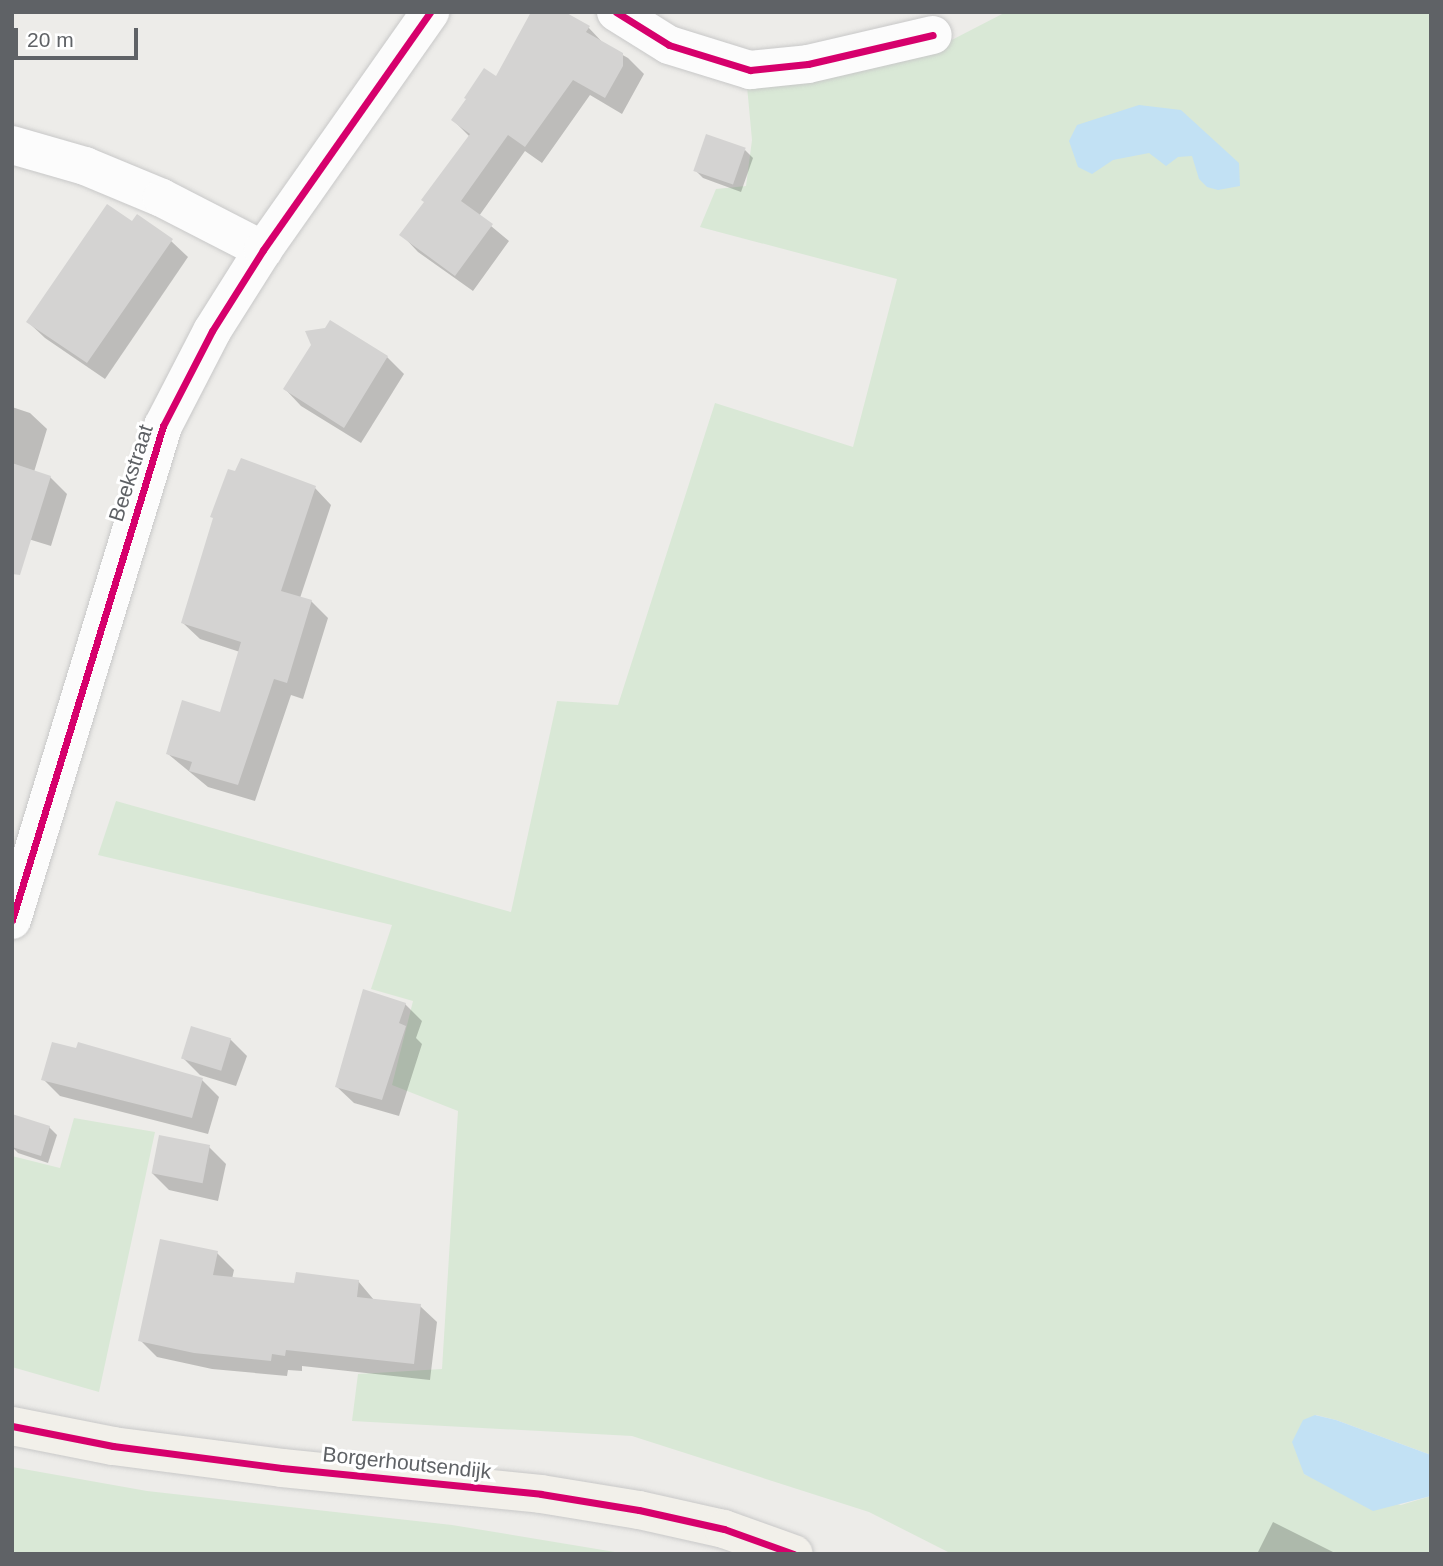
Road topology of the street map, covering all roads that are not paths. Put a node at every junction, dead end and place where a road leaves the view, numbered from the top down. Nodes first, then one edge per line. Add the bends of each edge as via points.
1 (430, 12) edge
2 (615, 12) edge
3 (933, 35) dead end
4 (12, 145) edge
5 (263, 250) junction
6 (12, 920) edge
7 (12, 1426) edge
8 (794, 1554) edge

1 - 5 street, Beekstraat
2 - 3 street via 669,45 750,70 808,64
4 - 5 street via 85,166 162,198
5 - 6 street, Beekstraat via 212,331 163,426
7 - 8 main road, Borgerhoutsendijk via 139,1450 541,1494 639,1510 724,1529

